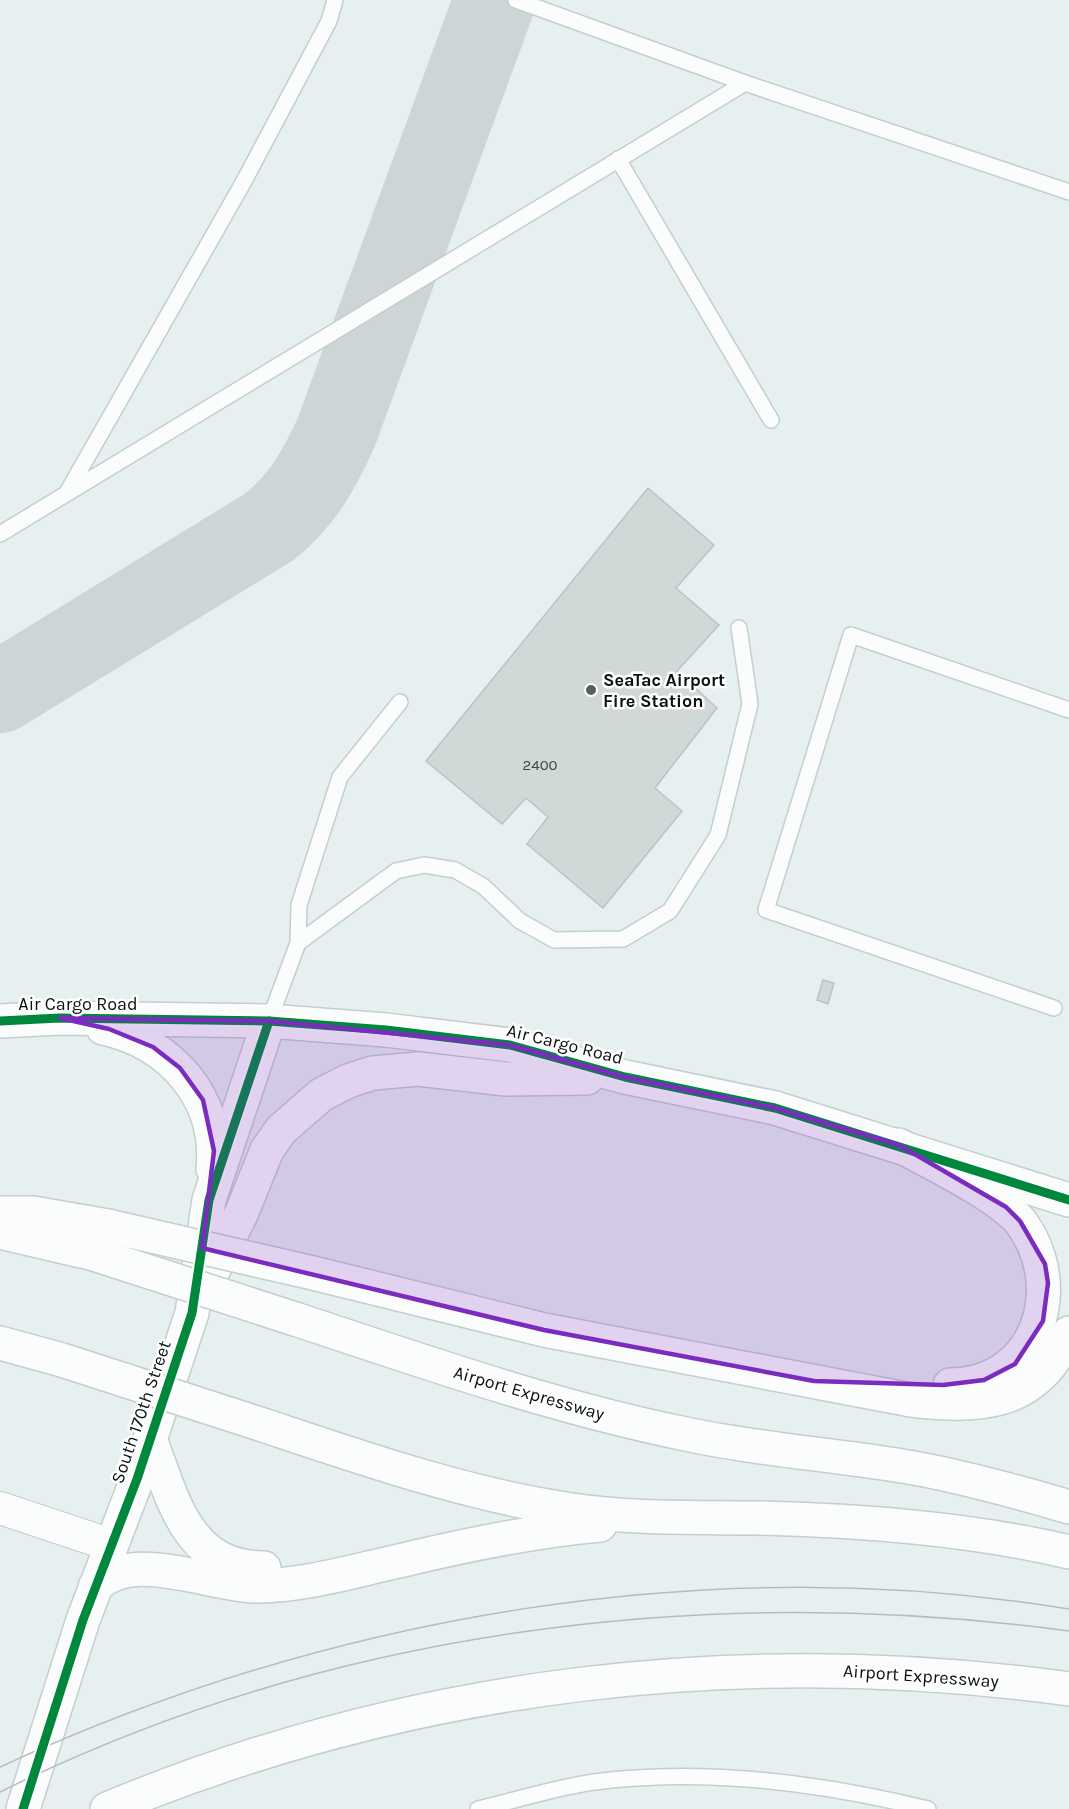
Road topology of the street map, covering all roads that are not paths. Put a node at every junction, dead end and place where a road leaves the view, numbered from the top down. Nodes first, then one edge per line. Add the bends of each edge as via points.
1 (335, 0) edge
2 (516, 0) edge
3 (745, 83) junction
4 (618, 159) junction
5 (1069, 192) edge
6 (771, 420) dead end
7 (66, 494) junction
8 (0, 534) edge
9 (739, 628) dead end
10 (400, 702) dead end
11 (1069, 710) edge
12 (298, 943) junction
13 (1054, 1008) dead end
14 (60, 1018) junction
15 (0, 1021) edge
16 (269, 1021) junction
17 (626, 1077) junction
18 (899, 1145) junction
19 (209, 1200) junction
20 (1069, 1200) edge
21 (0, 1213) edge
22 (0, 1232) edge
23 (101, 1240) junction
24 (192, 1313) junction
25 (1069, 1333) edge
26 (0, 1343) edge
27 (814, 1381) junction
28 (150, 1439) junction
29 (0, 1508) edge
30 (1069, 1508) edge
31 (754, 1518) junction
32 (565, 1529) junction
33 (111, 1545) junction
34 (1069, 1552) edge
35 (95, 1587) junction
36 (1069, 1689) edge
37 (23, 1809) edge
38 (106, 1809) edge
39 (478, 1809) edge
40 (928, 1809) edge

1 - 7 lane via 329,21 243,183
2 - 3 lane
3 - 4 lane
3 - 5 lane
4 - 6 lane
4 - 7 lane
7 - 8 lane
9 - 12 lane via 750,704 718,835 670,911 623,939 554,940 520,921 474,880 455,870 424,865 396,871
10 - 12 lane via 340,777 299,905
11 - 13 lane via 851,635 766,910
12 - 16 lane
14 - 15 main road, Air Cargo Road
14 - 16 main road, Air Cargo Road
14 - 19 main road via 109,1029 153,1047 189,1079 203,1100 211,1125 214,1151
16 - 17 main road, Air Cargo Road via 386,1030 510,1046
16 - 19 main road, South 170th Street
17 - 18 main road, Air Cargo Road via 775,1108
17 - 24 main road via 506,1079 418,1069 373,1073 321,1095 281,1130 267,1150 242,1212
18 - 20 main road, Air Cargo Road
18 - 27 main road via 1006,1207 1020,1221 1045,1264 1048,1283 1043,1321 1036,1338 1015,1364 984,1380 943,1385
19 - 24 main road, South 170th Street
21 - 23 main road via 33,1213
22 - 23 main road, Airport Expressway
23 - 27 main road, bridge via 313,1273 544,1330
23 - 30 main road, Airport Expressway, bridge via 298,1320 465,1376 627,1421 735,1443 902,1466
24 - 28 main road, South 170th Street
25 - 27 main road via 1058,1354 1035,1381 1020,1392 990,1401 944,1404
26 - 31 main road, bridge via 430,1477 539,1504 660,1516
28 - 32 main road via 177,1508 196,1540 215,1556 240,1565 260,1568 310,1563 465,1530
28 - 33 main road, South 170th Street
29 - 33 street
31 - 32 main road
31 - 34 main road via 950,1531
32 - 35 main road via 468,1545 283,1585 232,1584 157,1570 128,1569 113,1573
33 - 35 main road, South 170th Street
35 - 37 main road, South 170th Street
36 - 38 main road, Airport Expressway via 867,1671 755,1670 593,1681 374,1721 263,1752
39 - 40 lane via 608,1780 662,1776 742,1778

